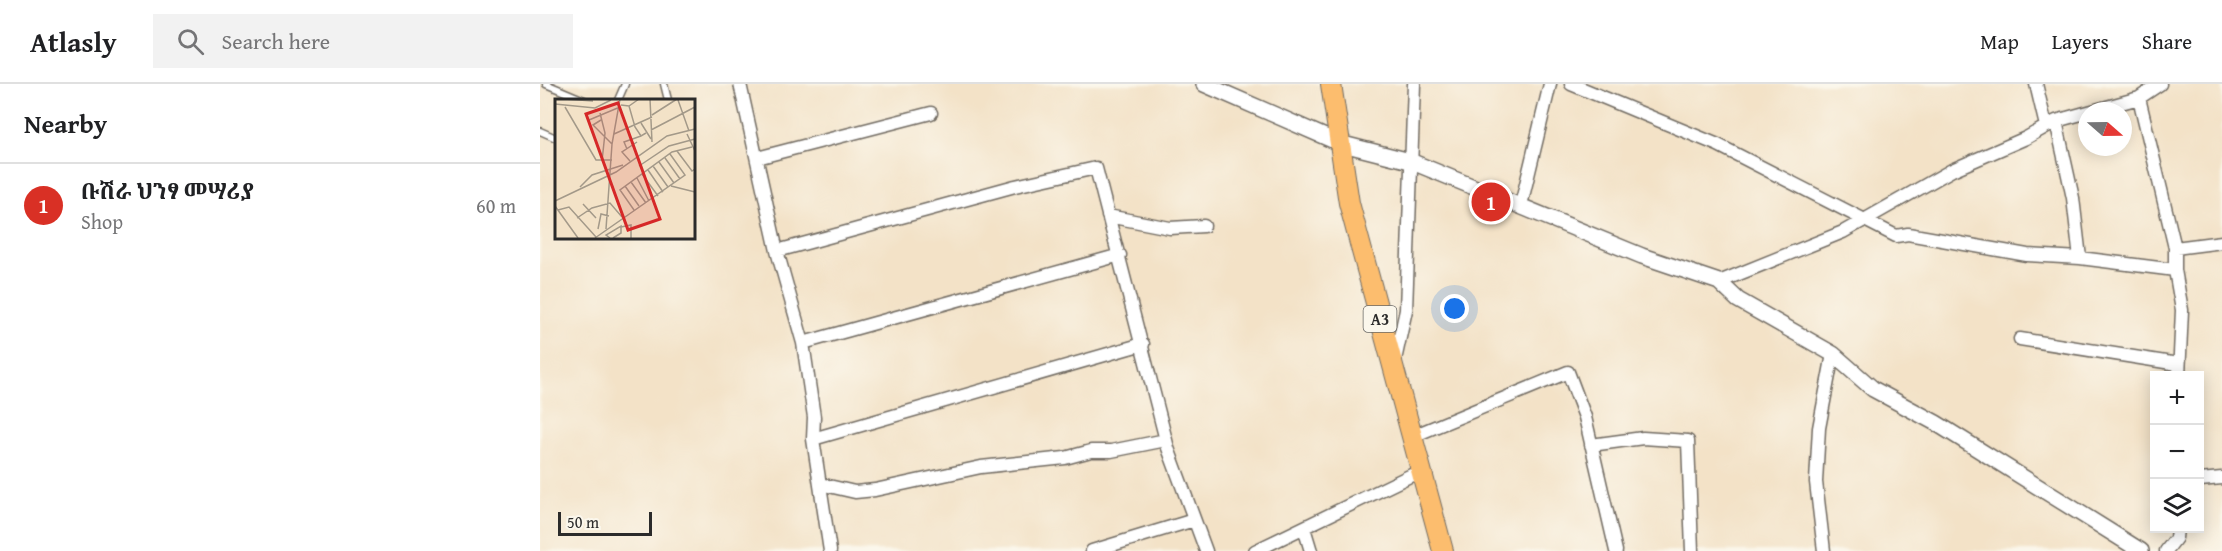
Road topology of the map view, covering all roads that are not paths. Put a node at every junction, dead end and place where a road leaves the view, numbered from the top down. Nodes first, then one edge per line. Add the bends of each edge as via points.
1 (546, 84) edge
2 (625, 84) edge
3 (664, 84) edge
4 (740, 84) edge
5 (1204, 84) edge
6 (1331, 84) edge
7 (1414, 84) edge
8 (1550, 84) edge
9 (1571, 84) edge
10 (2036, 84) edge
11 (2160, 84) edge
12 (2139, 98) junction
13 (582, 99) edge
14 (618, 99) edge
15 (668, 99) edge
16 (931, 113) dead end
17 (2051, 123) junction
18 (540, 131) edge
19 (555, 138) edge
20 (1339, 143) junction
21 (757, 158) junction
22 (1410, 161) junction
23 (1521, 205) junction
24 (1108, 216) junction
25 (1863, 221) junction
26 (1204, 226) dead end
27 (2222, 242) edge
28 (2175, 248) junction
29 (777, 251) junction
30 (1120, 255) junction
31 (2080, 258) junction
32 (2175, 270) junction
33 (1719, 282) junction
34 (2020, 339) dead end
35 (803, 343) junction
36 (1143, 344) junction
37 (1833, 354) junction
38 (1393, 367) junction
39 (2178, 370) edge
40 (1413, 436) junction
41 (813, 439) junction
42 (1166, 440) junction
43 (1591, 445) junction
44 (1422, 470) junction
45 (2222, 478) edge
46 (2204, 480) edge
47 (820, 484) junction
48 (1194, 520) junction
49 (1304, 528) junction
50 (2176, 533) edge
51 (830, 551) edge
52 (1092, 551) edge
53 (1206, 551) edge
54 (1256, 551) edge
55 (1311, 551) edge
56 (1443, 551) edge
57 (1616, 551) edge
58 (1692, 551) edge
59 (1824, 551) edge
60 (2141, 551) edge
61 (2166, 551) edge

1 - 13 lane
2 - 14 lane
3 - 15 lane
4 - 21 street
5 - 20 street
6 - 20 highway, A3
7 - 22 street
8 - 23 street
9 - 25 street via 1718,145
10 - 17 street
11 - 12 street
12 - 17 street
12 - 28 street
16 - 21 street
17 - 25 street via 1952,170
17 - 31 street via 2073,198
18 - 19 lane
20 - 22 street
20 - 38 highway, A3 via 1349,203
21 - 29 street
22 - 23 street
22 - 38 street via 1406,310
23 - 33 street via 1632,252
24 - 26 street via 1170,228
24 - 29 street via 1096,168
24 - 30 street
25 - 31 street via 1896,237 1908,234 2027,255
25 - 33 street
27 - 28 street
28 - 32 street
29 - 35 street
30 - 35 street
30 - 36 street
31 - 32 street
32 - 39 street via 2182,309
33 - 37 street via 1738,300
34 - 39 street
35 - 41 street via 814,417
36 - 41 street
36 - 42 street
37 - 59 street via 1819,428 1816,482
37 - 60 street via 1872,389 1936,423
38 - 40 highway, A3
40 - 43 street via 1568,372
40 - 44 highway, A3
41 - 47 street
42 - 47 street via 954,472 874,490 855,492
42 - 48 street
43 - 57 street
43 - 58 street via 1643,438 1688,441
44 - 49 street
44 - 56 highway, A3
45 - 46 street
47 - 51 street
48 - 52 street
48 - 53 street
49 - 54 street
49 - 55 street
50 - 61 street

